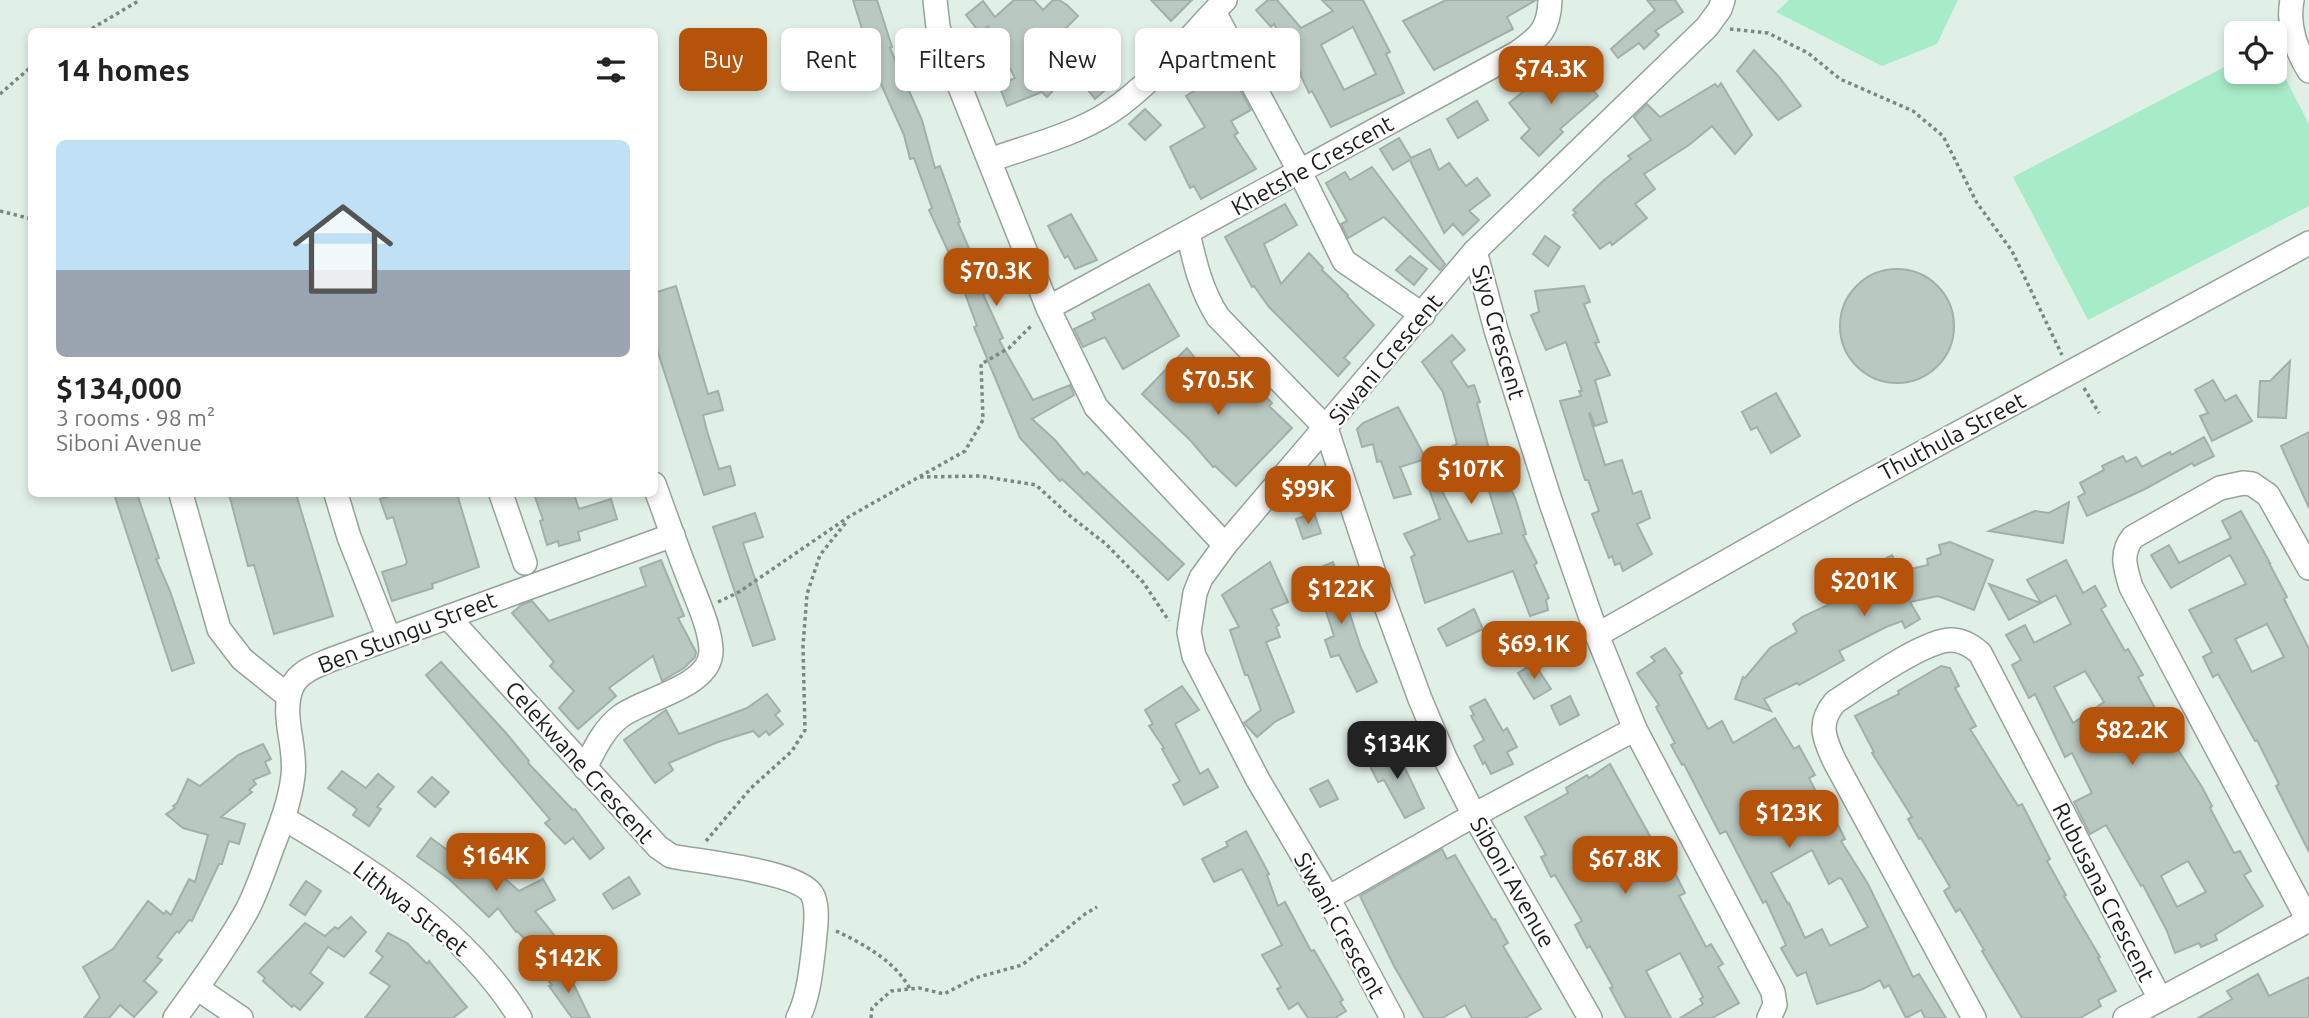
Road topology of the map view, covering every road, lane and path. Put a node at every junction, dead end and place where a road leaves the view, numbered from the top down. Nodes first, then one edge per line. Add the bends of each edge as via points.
1 (140, 0) edge
2 (935, 0) edge
3 (1550, 0) edge
4 (2292, 0) edge
5 (1219, 6) edge
6 (1717, 12) edge
7 (93, 28) edge
8 (28, 70) edge
9 (2309, 71) edge
10 (0, 94) edge
11 (990, 160) junction
12 (1300, 172) junction
13 (0, 211) edge
14 (28, 218) edge
15 (1188, 233) junction
16 (2309, 243) edge
17 (1475, 251) junction
18 (1048, 308) junction
19 (1423, 315) junction
20 (2072, 373) junction
21 (2099, 413) dead end
22 (1326, 428) junction
23 (918, 477) junction
24 (658, 495) edge
25 (182, 497) edge
26 (337, 497) edge
27 (502, 497) edge
28 (850, 516) junction
29 (673, 535) junction
30 (1225, 545) junction
31 (526, 563) dead end
32 (2309, 568) edge
33 (701, 611) junction
34 (448, 617) junction
35 (1172, 625) dead end
36 (1597, 635) junction
37 (389, 638) junction
38 (288, 696) junction
39 (1635, 729) junction
40 (585, 768) junction
41 (1474, 815) junction
42 (283, 818) junction
43 (692, 860) junction
44 (1328, 898) junction
45 (1097, 907) dead end
46 (815, 914) junction
47 (2309, 920) edge
48 (197, 988) junction
49 (911, 989) junction
50 (2160, 999) junction
51 (175, 1018) edge
52 (241, 1018) edge
53 (520, 1018) edge
54 (798, 1018) edge
55 (871, 1018) edge
56 (1392, 1018) edge
57 (1590, 1018) edge
58 (1769, 1018) edge
59 (1974, 1018) edge
60 (2125, 1018) edge

1 - 7 path
2 - 11 street via 946,52
3 - 12 street, Khetshe Crescent via 1549,18 1538,38 1517,53
4 - 9 street via 2292,33
5 - 11 street via 1132,96 1108,113
5 - 12 street
6 - 17 street, Siwani Crescent
6 - 20 path via 1808,53 1840,79 1913,111 1943,136 1977,203 2012,251
8 - 10 path
11 - 18 street
12 - 15 street, Khetshe Crescent
12 - 19 street via 1343,261
13 - 14 path
15 - 18 street, Khetshe Crescent
15 - 22 street via 1197,275 1218,317
16 - 20 street, Thuthula Street
17 - 19 street, Siwani Crescent
17 - 36 street, Siyo Crescent via 1541,474
18 - 23 path via 1009,348 981,364 983,420 965,451
18 - 30 street via 1096,407
19 - 22 street, Siwani Crescent
20 - 21 path
20 - 36 street, Thuthula Street
22 - 30 street, Siwani Crescent
22 - 41 street, Siboni Avenue via 1420,699
23 - 28 path
23 - 35 path via 980,476 1036,485 1125,563
24 - 29 street
25 - 38 street via 219,629 242,659
26 - 37 street
27 - 31 street
28 - 33 path via 739,592
28 - 43 path via 820,555 807,594 805,730 792,751 751,788
29 - 33 street
29 - 34 street, Ben Stungu Street
30 - 44 street, Siwani Crescent via 1195,593 1189,632 1194,656 1258,780
32 - 47 street via 2268,495 2243,483 2220,488 2133,537 2124,557 2131,587
33 - 40 street via 711,653 701,674 620,716 605,732
34 - 37 street, Ben Stungu Street
34 - 40 street, Celekwane Crescent
36 - 39 street, Siyo Crescent
37 - 38 street, Ben Stungu Street via 311,668 293,683
38 - 42 street via 294,759
39 - 41 street
39 - 58 street, Siyo Crescent via 1773,992 1775,1005
40 - 43 street, Celekwane Crescent via 658,847 671,856
41 - 44 street
41 - 57 street, Siboni Avenue
42 - 48 street via 246,911
42 - 53 street, Lithwa Street via 375,876 432,920 474,958
43 - 46 street, Celekwane Crescent via 796,881 813,897
44 - 56 street, Siwani Crescent
45 - 49 path via 1022,965 975,978 944,994
46 - 49 path via 829,928 883,959
46 - 54 street, Celekwane Crescent via 811,972
47 - 50 street
48 - 51 street
48 - 52 street
49 - 55 path via 891,991 872,1008
50 - 59 street, Rubusana Crescent via 1980,653 1971,645 1950,640 1919,651 1835,702 1827,711 1824,730 1835,762
50 - 60 street

